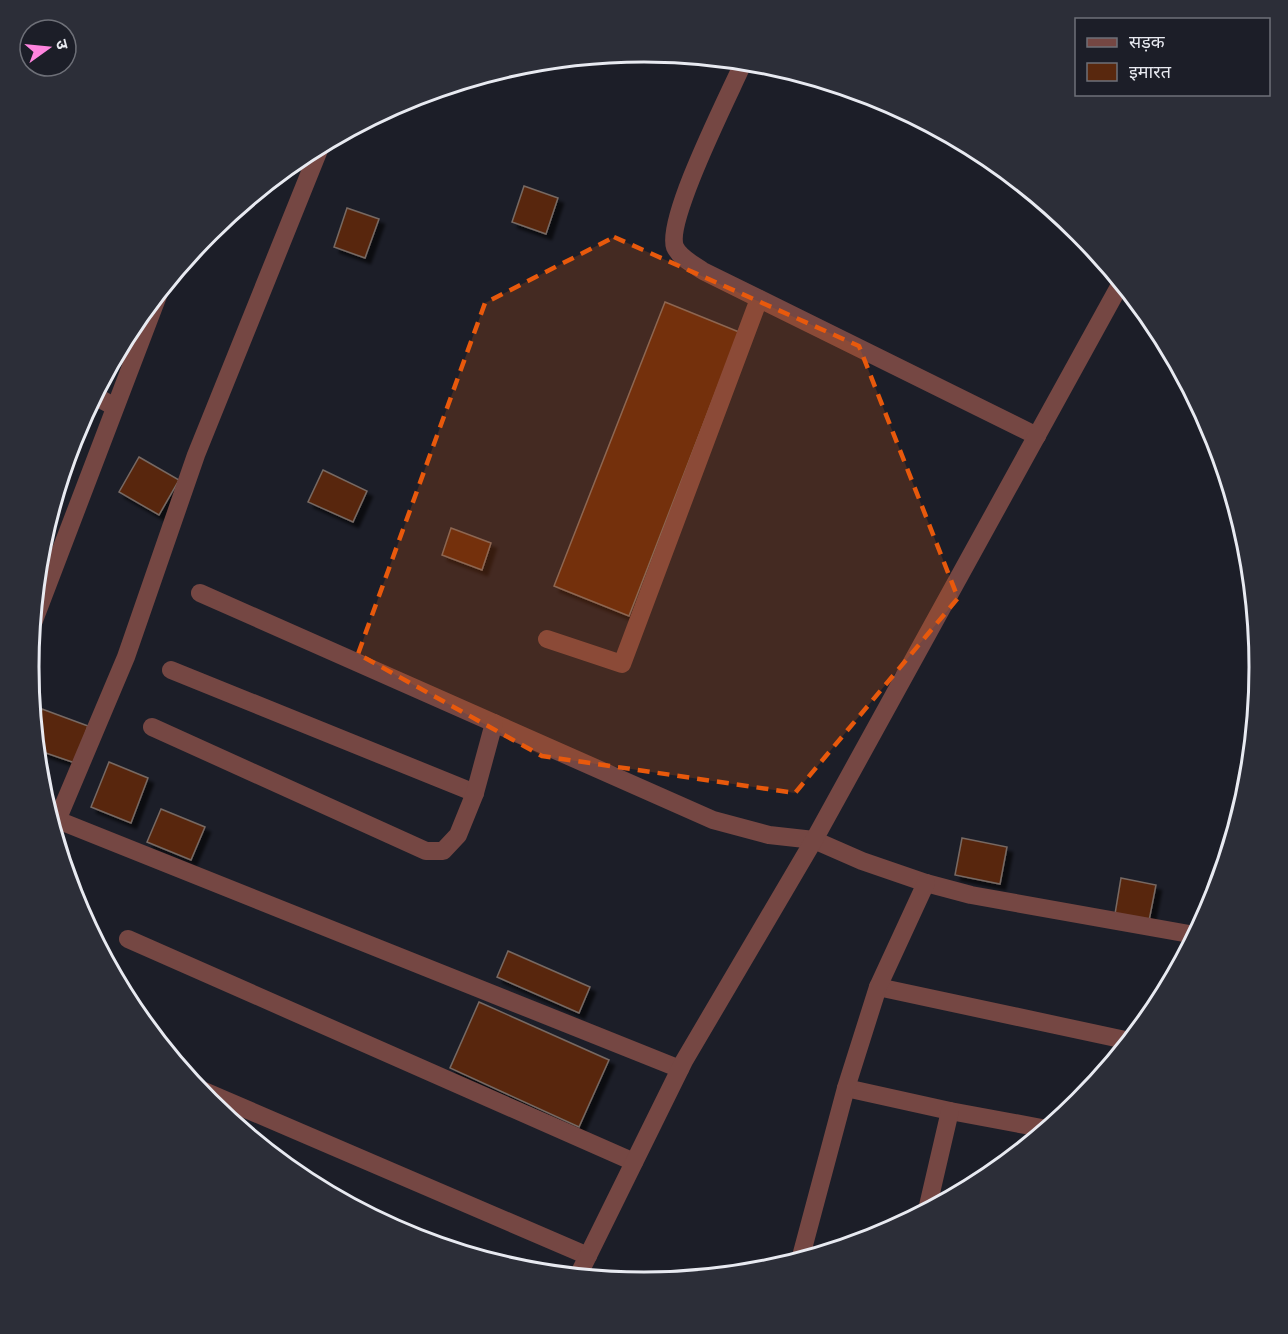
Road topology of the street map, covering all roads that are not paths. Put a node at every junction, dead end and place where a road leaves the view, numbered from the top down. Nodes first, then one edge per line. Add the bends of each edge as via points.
1 (740, 70) edge
2 (315, 160) edge
3 (1117, 290) edge
4 (759, 299) junction
5 (148, 321) edge
6 (101, 400) edge
7 (115, 407) junction
8 (1037, 436) junction
9 (200, 593) dead end
10 (43, 596) edge
11 (547, 639) dead end
12 (171, 670) dead end
13 (494, 723) junction
14 (152, 727) dead end
15 (476, 793) junction
16 (57, 812) edge
17 (60, 825) edge
18 (814, 840) junction
19 (926, 883) junction
20 (1188, 934) edge
21 (128, 939) dead end
22 (878, 987) junction
23 (1121, 1039) edge
24 (680, 1069) junction
25 (846, 1088) junction
26 (218, 1097) edge
27 (950, 1111) junction
28 (1037, 1127) edge
29 (634, 1162) junction
30 (934, 1198) edge
31 (803, 1251) edge
32 (588, 1256) junction
33 (582, 1269) edge

1 - 4 street via 682,200 674,227 675,246 682,257 703,271
2 - 16 street via 196,456 126,657
3 - 8 street
4 - 8 street
4 - 11 street via 622,663
5 - 7 street
6 - 7 street
7 - 10 street
8 - 18 street
9 - 13 street
12 - 15 street
13 - 15 street
13 - 18 street via 713,820 768,835
14 - 15 street via 426,851 443,851 458,835
17 - 24 street
18 - 19 street
18 - 24 street
19 - 20 street via 971,895
19 - 22 street
21 - 29 street
22 - 23 street
22 - 25 street
24 - 29 street
25 - 27 street
25 - 31 street
26 - 32 street
27 - 28 street
27 - 30 street
29 - 32 street
32 - 33 street

